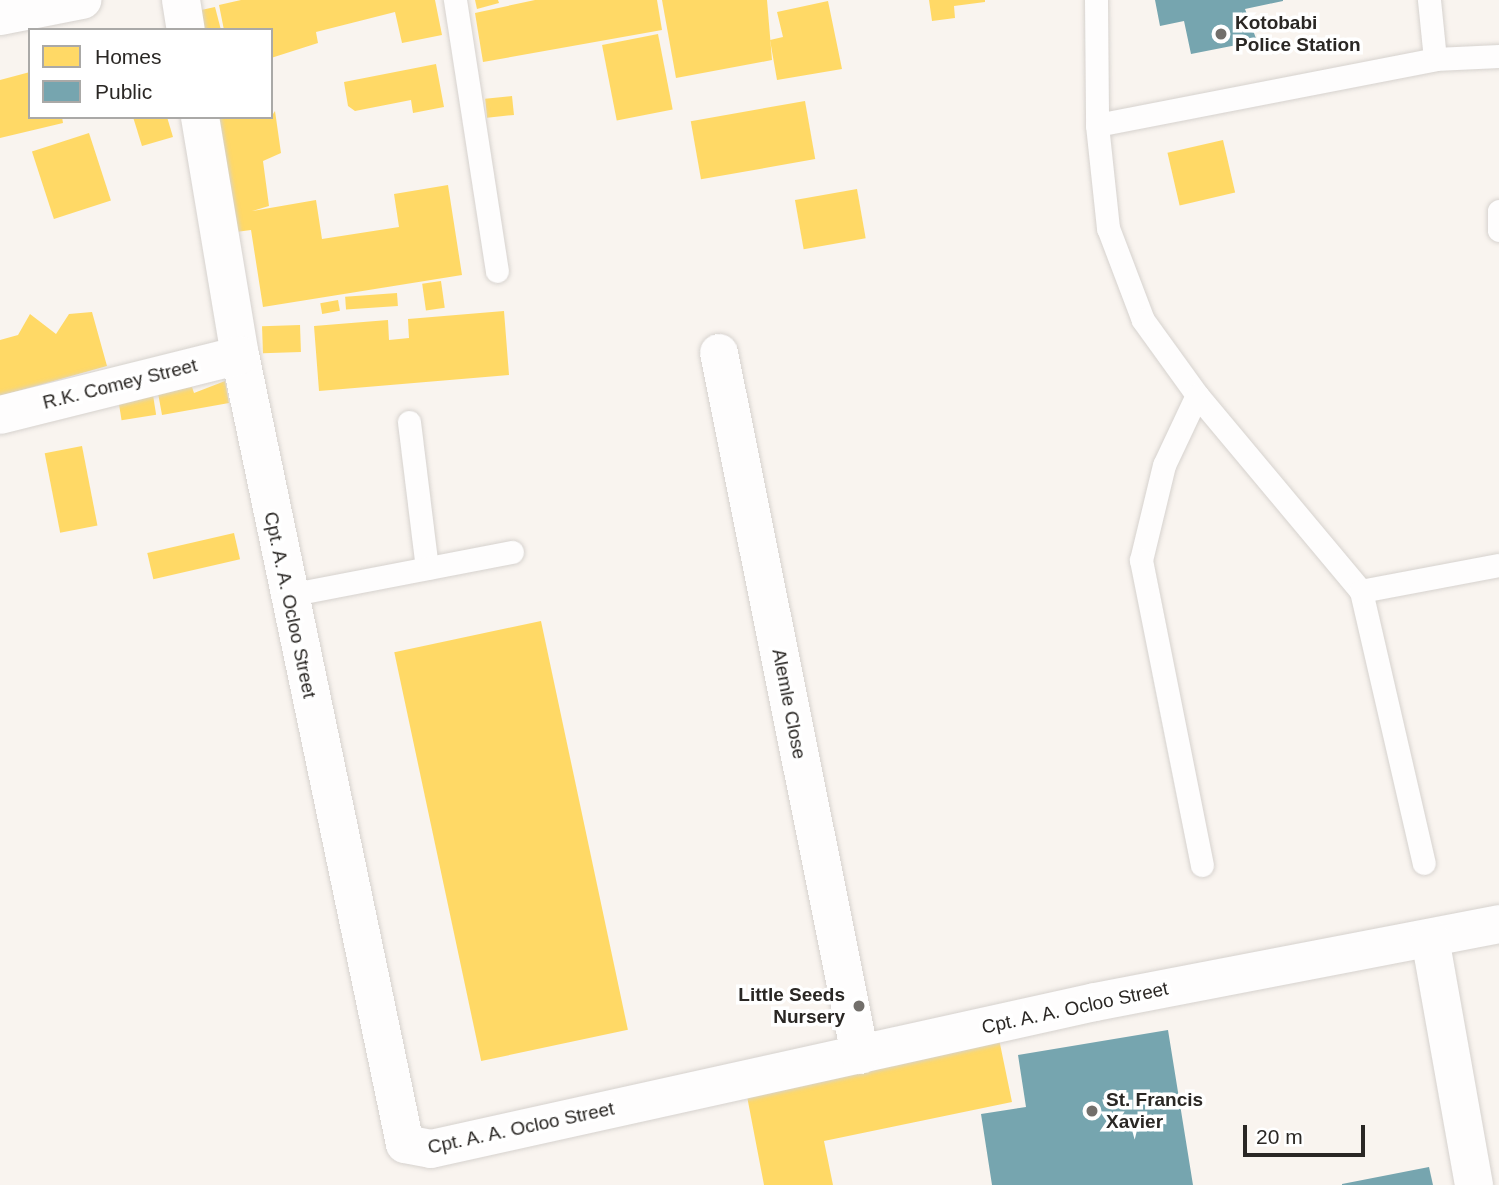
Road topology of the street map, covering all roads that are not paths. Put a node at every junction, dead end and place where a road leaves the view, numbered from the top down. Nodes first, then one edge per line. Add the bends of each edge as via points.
1 (82, 0) edge
2 (181, 0) edge
3 (455, 0) edge
4 (1096, 0) edge
5 (1429, 0) edge
6 (0, 16) edge
7 (186, 28) edge
8 (1499, 55) edge
9 (1435, 59) junction
10 (200, 119) edge
11 (1097, 125) junction
12 (1499, 211) edge
13 (1499, 230) edge
14 (497, 271) dead end
15 (719, 353) dead end
16 (240, 355) junction
17 (1197, 396) junction
18 (0, 415) edge
19 (409, 422) dead end
20 (512, 552) dead end
21 (1499, 565) edge
22 (427, 568) junction
23 (1361, 591) junction
24 (288, 595) junction
25 (1424, 863) dead end
26 (1202, 865) dead end
27 (1499, 923) edge
28 (1430, 938) junction
29 (860, 1055) junction
30 (1475, 1185) edge

1 - 6 street
2 - 7 street
3 - 14 lane
4 - 11 lane
5 - 9 lane
8 - 9 lane
9 - 11 lane
10 - 16 street, Cpt. A. A. Ocloo Street
11 - 17 lane via 1108,228 1143,320
12 - 13 lane
15 - 29 street, Alemle Close
16 - 18 street, R.K. Comey Street
16 - 24 street, Cpt. A. A. Ocloo Street
17 - 23 lane
17 - 26 lane via 1164,465 1141,561
19 - 22 lane
20 - 22 lane
21 - 23 lane
22 - 24 lane
23 - 25 lane
24 - 29 street, Cpt. A. A. Ocloo Street via 405,1144 431,1149
27 - 28 street, Cpt. A. A. Ocloo Street
28 - 29 street, Cpt. A. A. Ocloo Street
28 - 30 street

